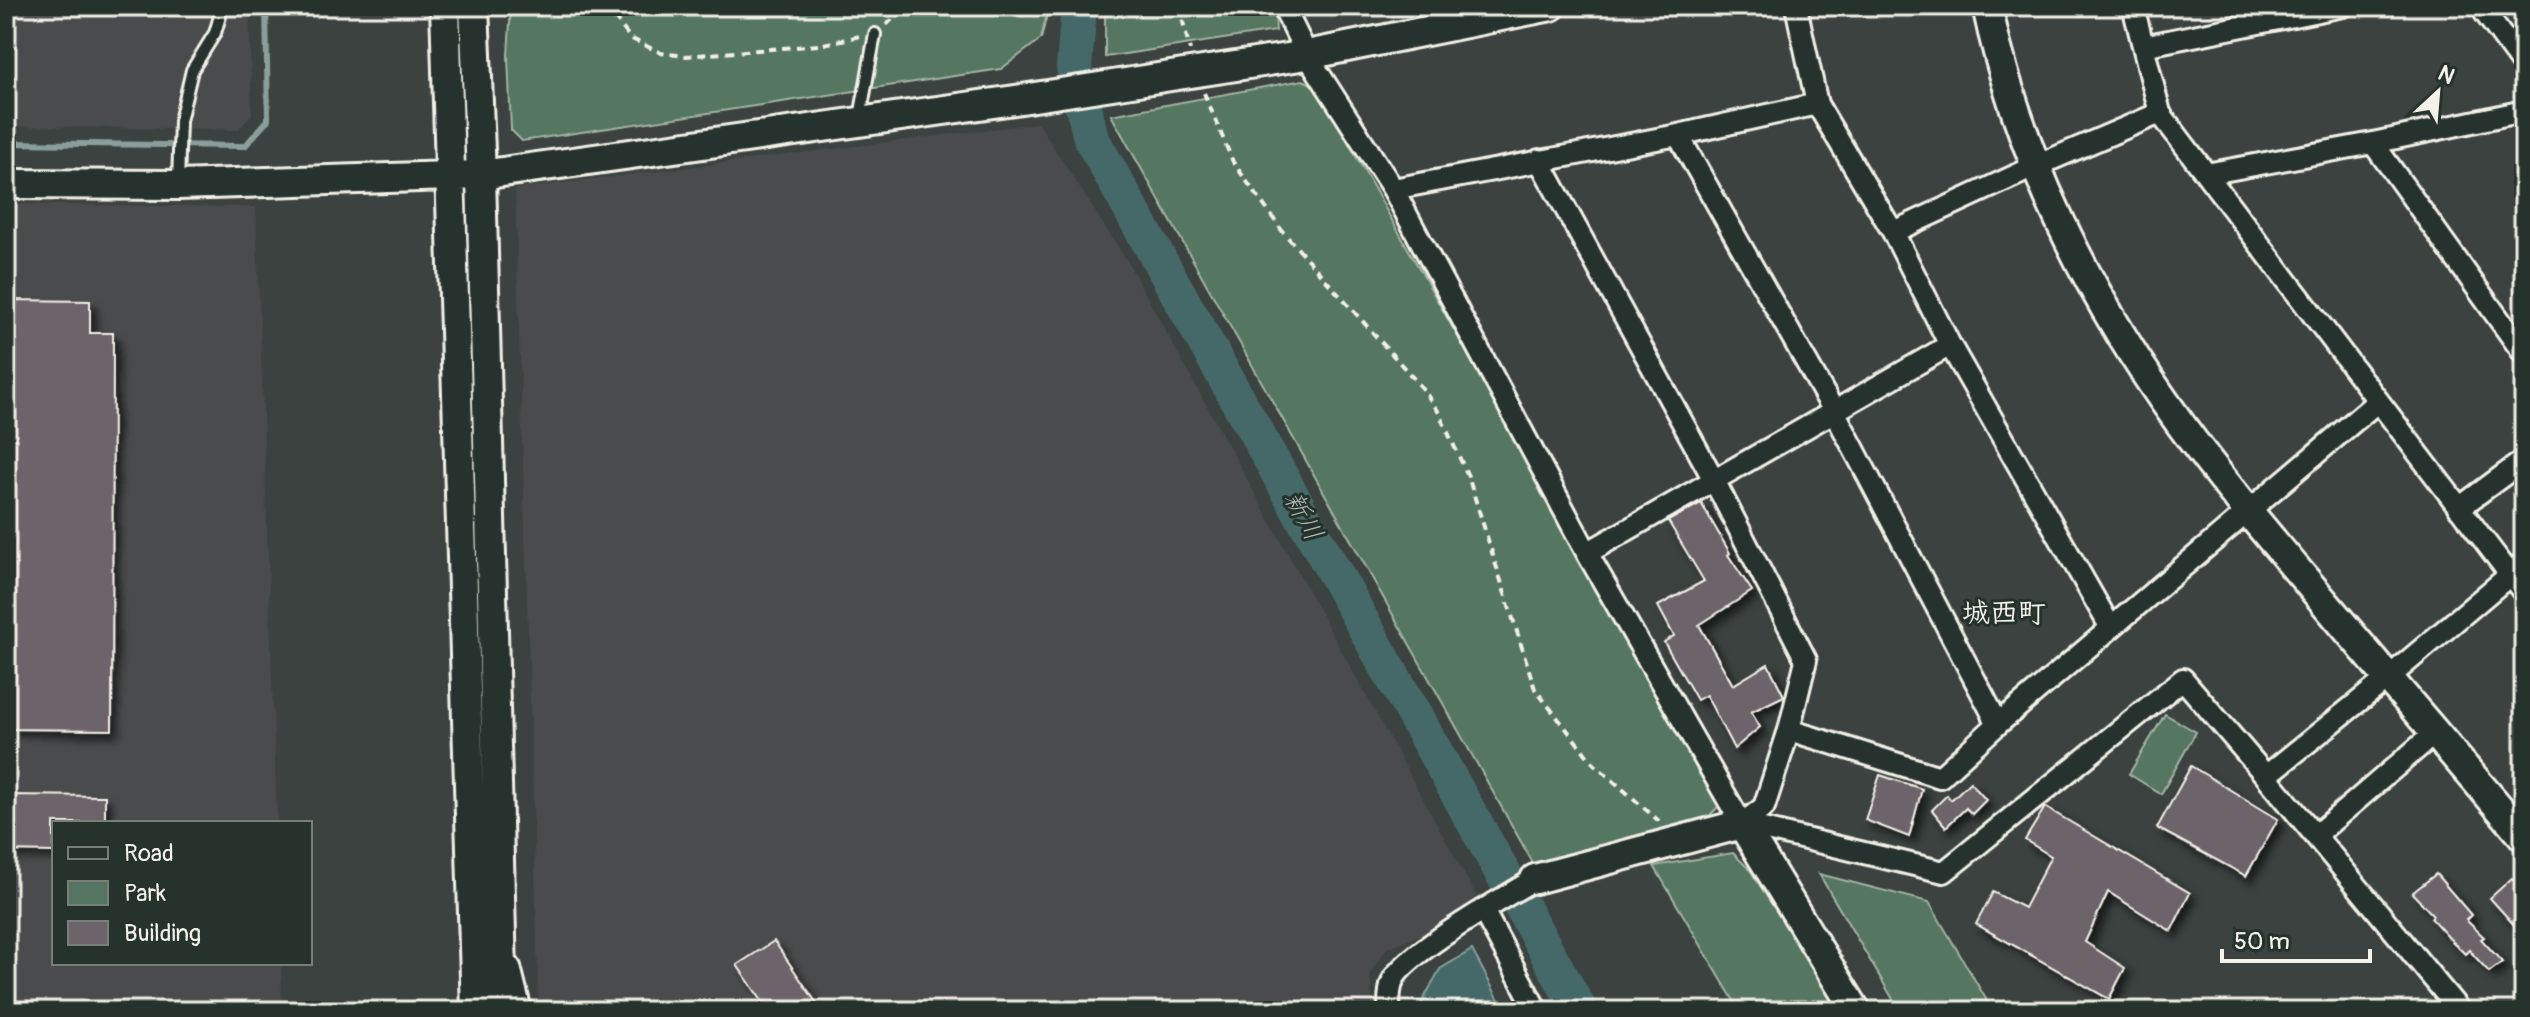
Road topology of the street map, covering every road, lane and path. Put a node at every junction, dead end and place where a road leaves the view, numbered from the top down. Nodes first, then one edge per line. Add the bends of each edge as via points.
1 (223, 6) edge
2 (474, 6) edge
3 (486, 6) edge
4 (606, 6) edge
5 (908, 6) edge
6 (1179, 6) edge
7 (1283, 6) edge
8 (1551, 6) edge
9 (1796, 6) edge
10 (1987, 6) edge
11 (2133, 6) edge
12 (2343, 6) edge
13 (2480, 6) edge
14 (444, 13) edge
15 (875, 34) junction
16 (475, 43) junction
17 (2143, 46) junction
18 (1307, 55) junction
19 (2524, 66) edge
20 (1196, 71) junction
21 (1817, 104) junction
22 (2524, 111) edge
23 (2160, 113) junction
24 (859, 122) junction
25 (1678, 135) junction
26 (2373, 143) junction
27 (1539, 160) junction
28 (2036, 166) junction
29 (2206, 174) junction
30 (481, 175) junction
31 (450, 176) junction
32 (6, 184) edge
33 (178, 185) junction
34 (1393, 189) junction
35 (1893, 232) junction
36 (1950, 345) junction
37 (2524, 354) edge
38 (2378, 401) junction
39 (1834, 411) junction
40 (2524, 460) edge
41 (1714, 480) junction
42 (2459, 508) junction
43 (2247, 511) junction
44 (1587, 553) junction
45 (2517, 568) edge
46 (2524, 593) edge
47 (2111, 628) junction
48 (2388, 678) junction
49 (1998, 724) junction
50 (1789, 730) junction
51 (2435, 733) junction
52 (2266, 776) junction
53 (1742, 824) junction
54 (2316, 835) junction
55 (2524, 837) edge
56 (1680, 839) junction
57 (1535, 879) joint
58 (1483, 910) junction
59 (501, 928) junction
60 (475, 1007) edge
61 (503, 1011) edge
62 (521, 1011) edge
63 (1389, 1011) edge
64 (1537, 1011) edge
65 (1856, 1011) edge
66 (2460, 1011) edge

1 - 33 lane via 215,33 192,70 180,121
2 - 16 street
3 - 16 street
4 - 15 path via 630,38 661,53 686,56 819,45
5 - 15 path
6 - 20 path
7 - 18 street
8 - 18 street
9 - 21 street
10 - 28 street
11 - 17 street
12 - 17 street
13 - 19 street
14 - 31 street
15 - 24 lane
16 - 30 street
17 - 23 street
18 - 20 street
18 - 34 street
20 - 24 street
20 - 56 path via 1233,162 1283,232 1438,411 1468,476 1535,689 1593,763
21 - 25 street
21 - 35 street
22 - 26 street
23 - 28 street
23 - 29 street
24 - 30 street
25 - 27 street
25 - 39 street
26 - 29 street
26 - 37 street
27 - 34 street
27 - 41 street
28 - 35 street
28 - 43 street via 2119,334
29 - 38 street
30 - 31 street
30 - 59 street
31 - 33 street
31 - 60 street
32 - 33 street
34 - 44 street
35 - 36 street
36 - 39 street
36 - 47 street
38 - 42 street
38 - 43 street
39 - 41 street
39 - 49 street
40 - 42 street
41 - 44 street
41 - 50 street via 1806,660
42 - 45 street
43 - 47 street
43 - 48 street
44 - 53 street
45 - 46 street
45 - 48 street
47 - 49 street
48 - 51 street
48 - 52 street
49 - 50 street via 1940,777
50 - 53 street via 1764,807
51 - 54 street
51 - 55 street
52 - 53 street via 2183,679 1944,872
52 - 54 street
53 - 56 street
53 - 65 street
54 - 66 street
56 - 57 street
57 - 58 street
58 - 63 street via 1410,960 1393,979
58 - 64 street
59 - 61 street
59 - 62 street

